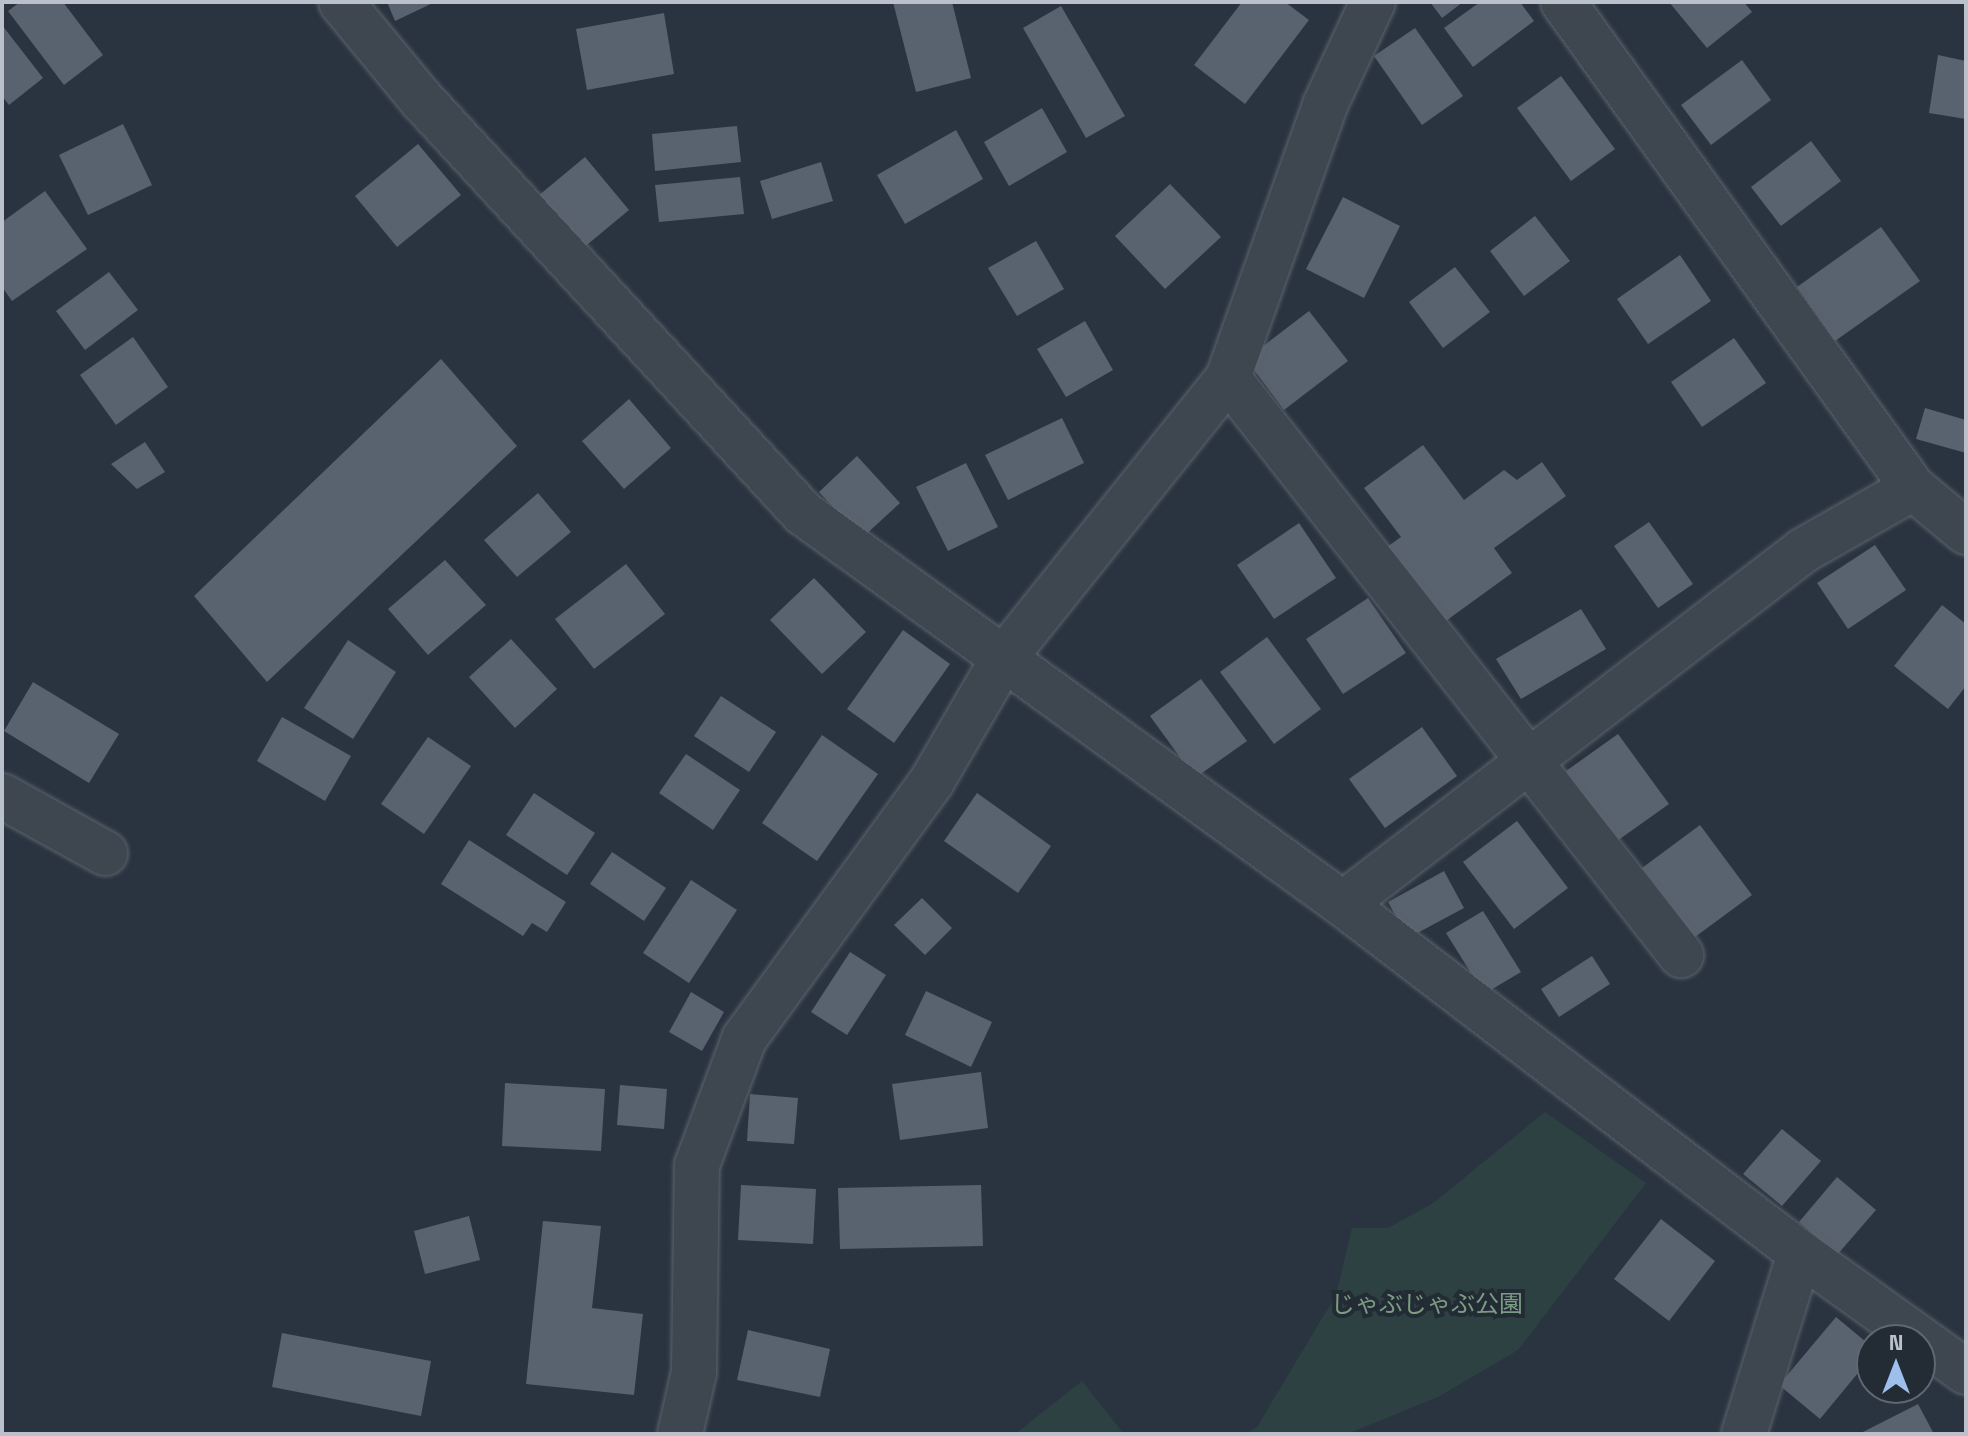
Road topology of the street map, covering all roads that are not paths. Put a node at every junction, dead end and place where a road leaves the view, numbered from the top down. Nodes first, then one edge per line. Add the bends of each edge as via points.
1 (341, 2) edge
2 (1373, 2) edge
3 (1563, 2) edge
4 (1228, 378) junction
5 (1913, 488) junction
6 (1966, 532) edge
7 (1003, 659) junction
8 (1529, 762) junction
9 (2, 796) edge
10 (105, 853) dead end
11 (1343, 904) junction
12 (1681, 955) dead end
13 (1800, 1253) junction
14 (1958, 1350) edge
15 (680, 1434) edge
16 (1744, 1434) edge

1 - 7 street via 421,99 803,513
2 - 4 street via 1314,135
3 - 5 street
4 - 7 street
4 - 8 street
5 - 6 street
5 - 8 street via 1804,550
7 - 11 street
7 - 15 street via 932,781 744,1039 726,1080 697,1165 694,1372
8 - 11 street
8 - 12 street
9 - 10 street
11 - 13 street
13 - 14 street
13 - 16 street

